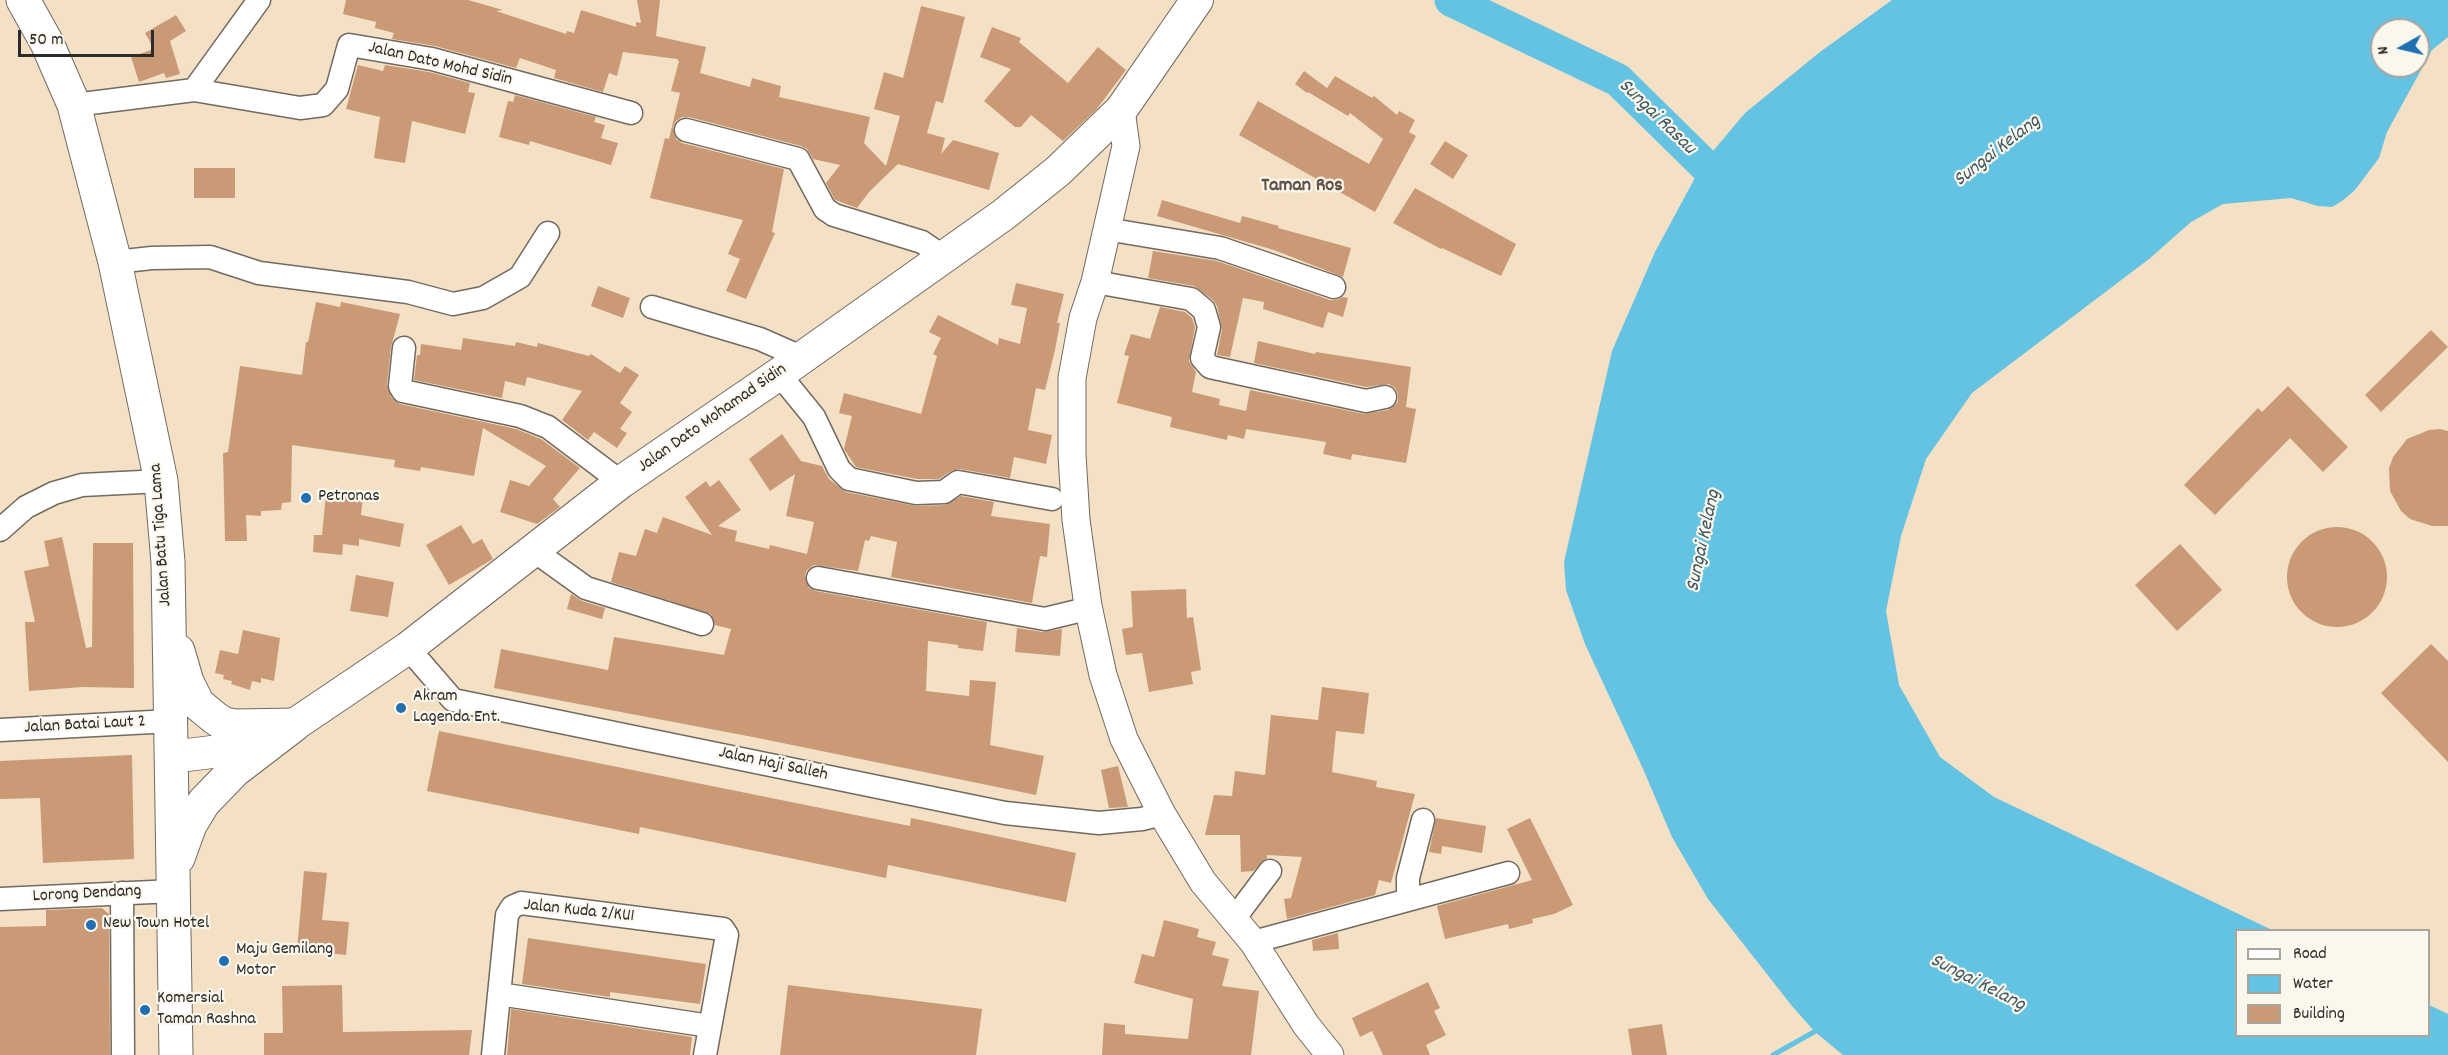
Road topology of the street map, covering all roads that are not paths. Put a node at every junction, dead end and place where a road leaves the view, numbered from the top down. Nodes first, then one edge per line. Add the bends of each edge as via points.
1 (23, 0) edge
2 (259, 0) edge
3 (1194, 5) edge
4 (194, 90) junction
5 (74, 105) junction
6 (1121, 110) junction
7 (631, 113) dead end
8 (686, 130) dead end
9 (1106, 230) junction
10 (548, 233) dead end
11 (944, 257) junction
12 (116, 262) junction
13 (1095, 282) junction
14 (1334, 287) dead end
15 (652, 308) dead end
16 (404, 348) dead end
17 (790, 366) junction
18 (1385, 397) dead end
19 (161, 481) junction
20 (621, 482) junction
21 (1052, 499) dead end
22 (0, 530) edge
23 (533, 550) junction
24 (818, 578) dead end
25 (1088, 606) junction
26 (168, 617) junction
27 (702, 624) dead end
28 (408, 648) junction
29 (171, 721) junction
30 (294, 725) junction
31 (0, 730) edge
32 (171, 757) junction
33 (1162, 814) junction
34 (1423, 820) dead end
35 (1270, 871) dead end
36 (1509, 873) dead end
37 (173, 881) junction
38 (122, 893) junction
39 (0, 899) edge
40 (1408, 900) junction
41 (1234, 919) junction
42 (1253, 942) junction
43 (499, 994) junction
44 (710, 1026) junction
45 (123, 1055) edge
46 (176, 1055) edge
47 (493, 1055) edge
48 (705, 1055) edge
49 (1330, 1055) edge

1 - 5 main road, Jalan Batu Tiga Lama
2 - 4 street
3 - 6 main road, Jalan Dato Mohamad Sidin
4 - 5 street, Jalan Dato Mohd Sidin
4 - 7 street, Jalan Dato Mohd Sidin via 300,108 323,105 337,89 349,45 432,59
5 - 12 main road, Jalan Batu Tiga Lama
6 - 9 street via 1126,146
6 - 11 main road, Jalan Dato Mohamad Sidin via 1058,171
8 - 11 street via 798,159 825,209 922,242
9 - 13 street
9 - 14 street via 1220,248
10 - 12 street via 520,277 483,298 453,304 408,292 259,273 210,257
11 - 17 main road, Jalan Dato Mohamad Sidin
12 - 19 main road, Jalan Batu Tiga Lama
13 - 18 street via 1191,299 1204,310 1209,327 1202,358 1210,367 1366,401
13 - 25 street via 1083,318 1072,378 1076,520
15 - 17 street via 760,339
16 - 20 street via 400,386 403,391 520,416 548,427
17 - 20 main road, Jalan Dato Mohamad Sidin
17 - 21 street via 838,469 849,479 916,493 944,492 958,482
19 - 22 street via 82,485 54,493 27,507
19 - 26 main road, Jalan Batu Tiga Lama
20 - 23 main road, Jalan Dato Mohamad Sidin
23 - 27 street via 586,588
23 - 28 main road, Jalan Dato Mohamad Sidin
24 - 25 street via 1045,620
25 - 33 street via 1103,675 1124,738
26 - 29 main road, Jalan Batu Tiga Lama
26 - 30 main road via 187,682 198,704 224,724
28 - 30 main road, Jalan Dato Mohamad Sidin
28 - 33 street, Jalan Haji Salleh via 453,700 1005,813 1100,823
29 - 31 street, Jalan Batai Laut 2
29 - 32 main road, Jalan Batu Tiga Lama
30 - 32 main road, Jalan Dato Mohamad Sidin via 228,750
30 - 37 main road via 234,771 204,802 190,825
32 - 37 main road, Jalan Batu Tiga Lama
33 - 41 street via 1203,882
34 - 40 street via 1408,878
35 - 41 street
36 - 40 street
37 - 38 street, Lorong Dendang
37 - 46 main road, Jalan Batu Tiga Lama
38 - 39 street, Lorong Dendang
38 - 45 street
40 - 42 street
41 - 42 street
42 - 49 street
43 - 44 street
43 - 44 street, Jalan Kuda 2/KU1 via 507,915 521,903 723,929 727,935
43 - 47 street, Jalan Kuda 2/KU1
44 - 48 street

